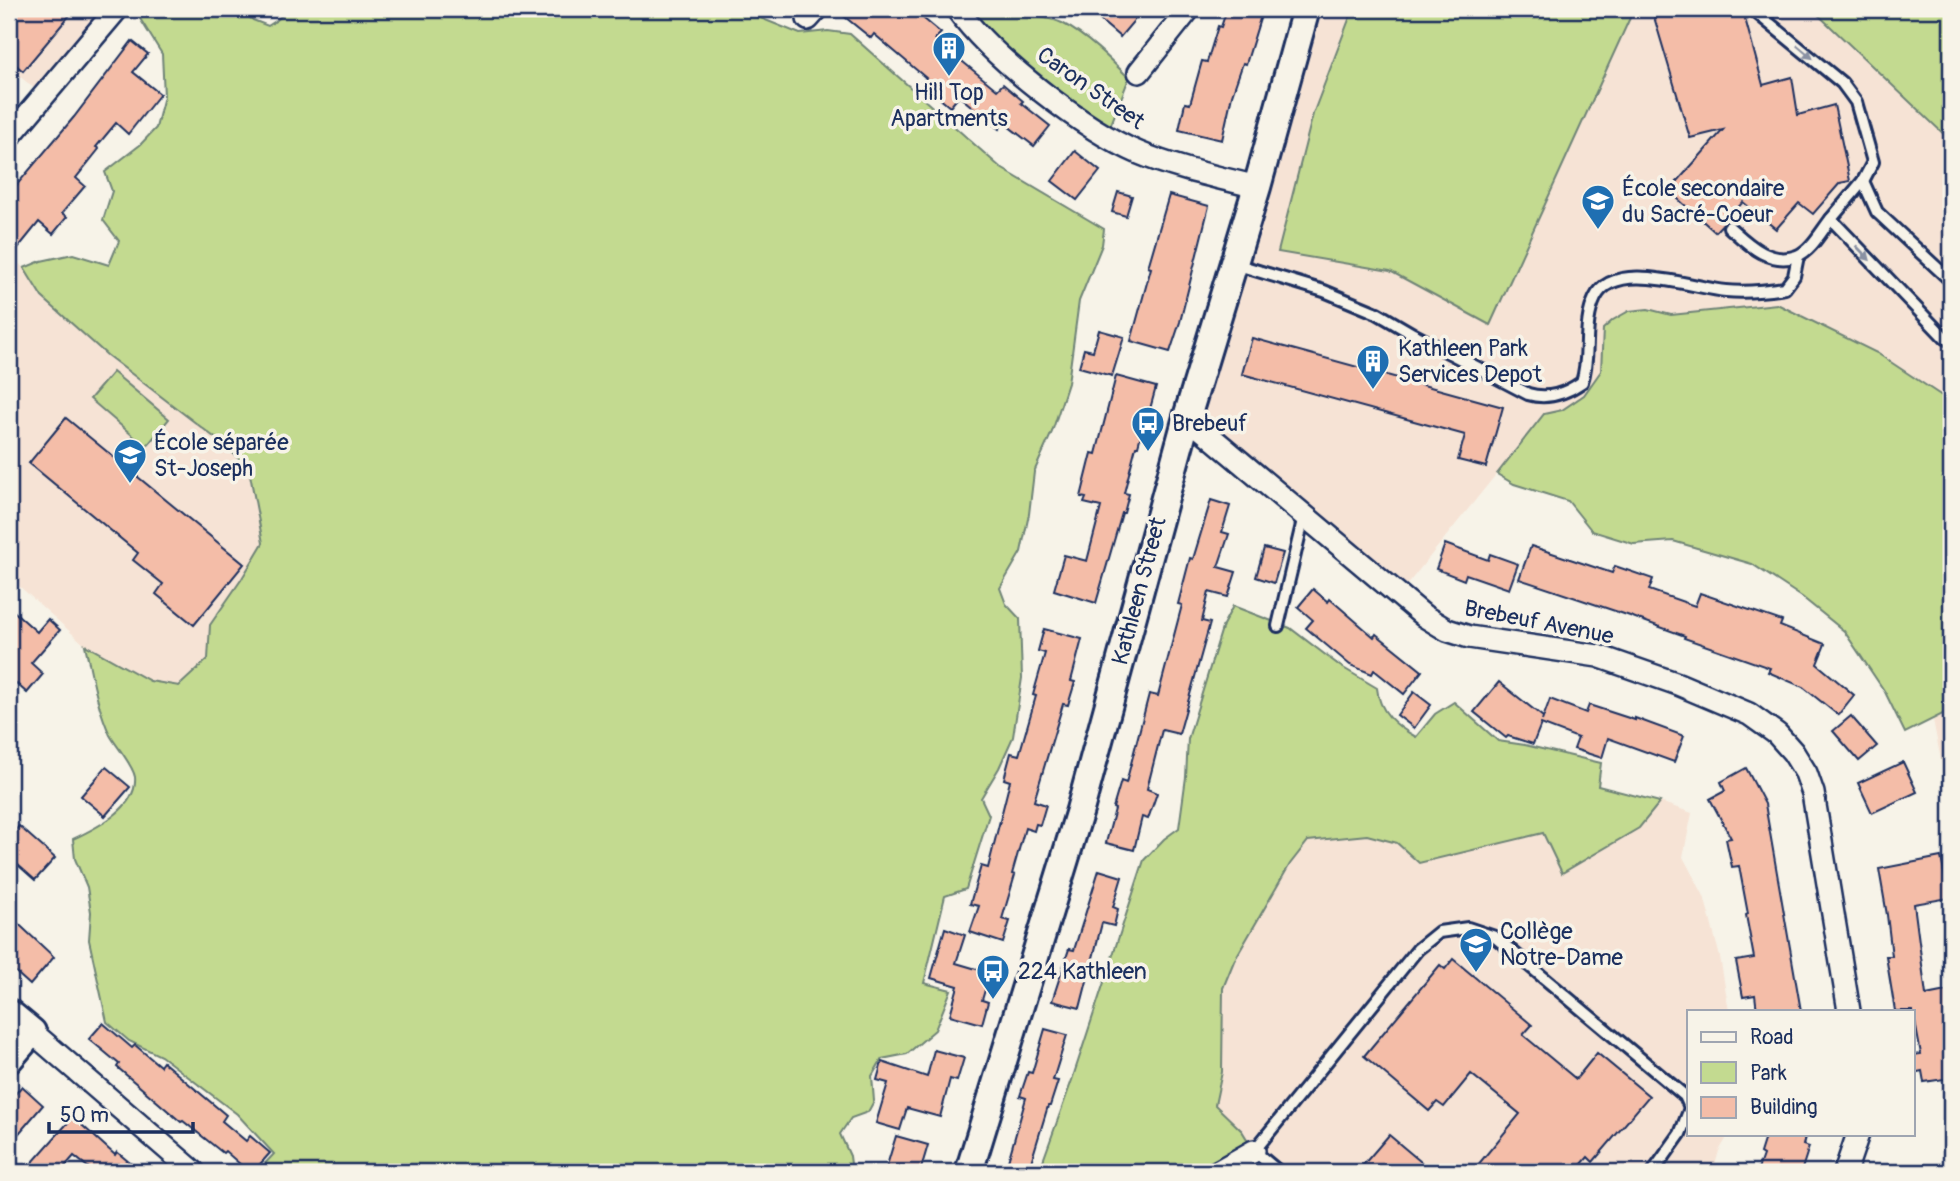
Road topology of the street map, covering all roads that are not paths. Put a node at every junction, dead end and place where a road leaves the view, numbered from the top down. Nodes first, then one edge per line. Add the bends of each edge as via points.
1 (117, 9) edge
2 (957, 9) edge
3 (1189, 9) edge
4 (1306, 9) edge
5 (1752, 9) edge
6 (1139, 72) dead end
7 (9, 137) edge
8 (1863, 181) junction
9 (1257, 187) junction
10 (1830, 219) junction
11 (1729, 227) dead end
12 (1798, 256) junction
13 (1234, 264) junction
14 (1951, 281) edge
15 (1951, 341) edge
16 (1186, 417) junction
17 (1304, 516) junction
18 (1278, 626) dead end
19 (1849, 1010) edge
20 (9, 1013) edge
21 (32, 1032) junction
22 (9, 1059) edge
23 (1687, 1100) edge
24 (1687, 1116) edge
25 (1857, 1136) edge
26 (1254, 1151) junction
27 (194, 1172) edge
28 (969, 1172) edge
29 (1217, 1172) edge
30 (1279, 1172) edge
31 (1653, 1172) edge
32 (1845, 1172) edge

1 - 7 street
2 - 9 street, Caron Street via 991,48 1111,138 1179,167
3 - 6 street
4 - 9 street, Kathleen Street
5 -> 8 lane via 1842,83 1856,102 1872,162
8 - 10 lane
8 - 14 lane via 1877,212
9 - 13 street, Kathleen Street
10 - 12 lane
10 -> 15 lane
11 - 12 lane via 1772,258
12 - 13 lane via 1794,276 1785,288 1759,292 1639,276 1605,284 1590,311 1582,382 1562,394 1541,398 1377,313 1324,291
13 - 16 street, Kathleen Street
16 - 17 street, Brebeuf Avenue
16 - 28 street, Kathleen Street via 1080,810
17 - 18 lane
17 - 19 street, Brebeuf Avenue via 1447,631 1598,656 1749,714 1777,734 1806,773 1813,793
20 - 21 street
21 - 22 street
21 - 27 street
23 - 26 lane via 1495,937 1468,928 1440,932 1418,949
24 - 31 lane
25 - 32 street
26 - 29 street
26 - 30 lane

